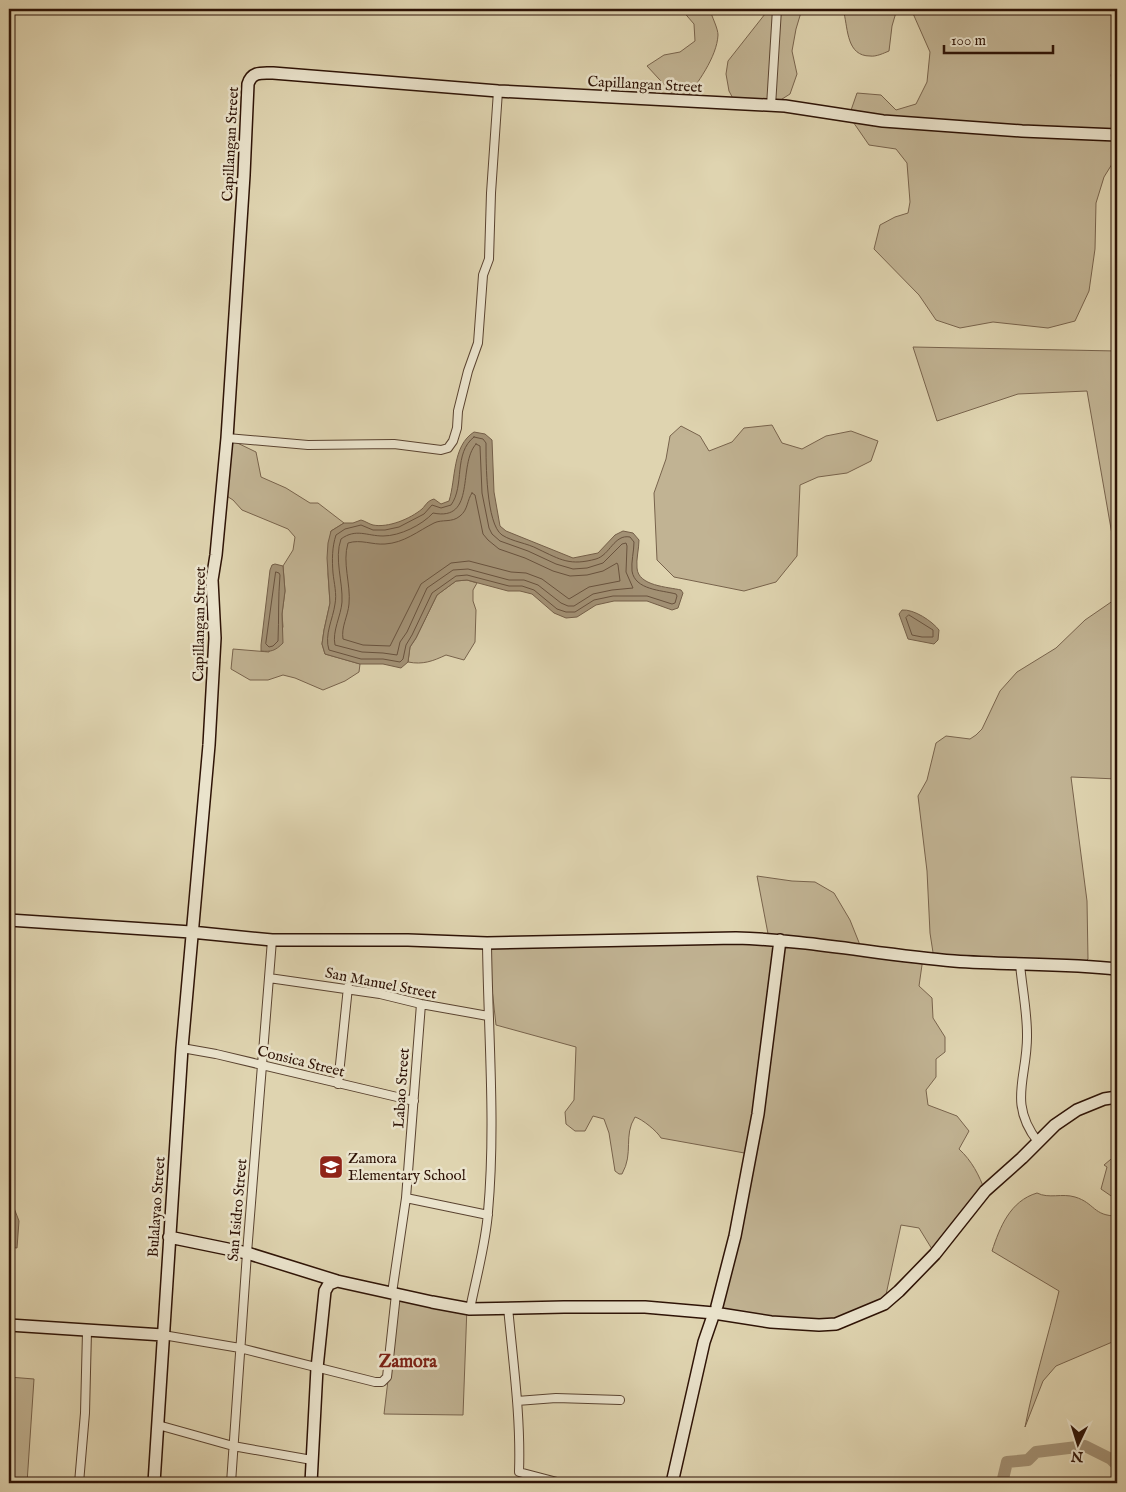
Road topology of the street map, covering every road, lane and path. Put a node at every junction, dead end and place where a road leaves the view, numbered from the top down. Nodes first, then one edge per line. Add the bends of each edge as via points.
1 (778, 9) edge
2 (498, 90) junction
3 (771, 106) junction
4 (1117, 135) edge
5 (227, 438) junction
6 (9, 920) edge
7 (191, 932) junction
8 (272, 940) junction
9 (780, 940) junction
10 (487, 943) junction
11 (1020, 964) junction
12 (1117, 969) edge
13 (269, 978) junction
14 (348, 988) junction
15 (420, 1004) junction
16 (488, 1016) junction
17 (182, 1048) junction
18 (263, 1066) junction
19 (338, 1084) junction
20 (1117, 1097) edge
21 (414, 1101) junction
22 (1038, 1142) junction
23 (406, 1198) junction
24 (488, 1215) junction
25 (169, 1237) junction
26 (247, 1253) junction
27 (337, 1281) junction
28 (394, 1293) junction
29 (508, 1307) junction
30 (470, 1309) junction
31 (716, 1310) junction
32 (9, 1325) edge
33 (87, 1331) junction
34 (163, 1335) junction
35 (240, 1348) junction
36 (317, 1368) junction
37 (620, 1400) dead end
38 (517, 1401) junction
39 (158, 1425) junction
40 (233, 1446) junction
41 (312, 1460) junction
42 (79, 1483) edge
43 (154, 1483) edge
44 (232, 1483) edge
45 (311, 1483) edge
46 (561, 1483) edge
47 (672, 1483) edge

1 - 3 street
2 - 3 street, Capillangan Street
2 - 5 street via 490,250 483,276 480,331 464,385 452,445 441,450 394,444 308,445
2 - 5 street, Capillangan Street via 273,72 256,73 250,78
3 - 4 street, Capillangan Street via 883,121
5 - 7 street, Capillangan Street via 212,580 215,638 209,745
6 - 7 street
7 - 8 street
7 - 17 street, Bulalayao Street
8 - 10 street
8 - 13 street, San Isidro Street
9 - 10 street
9 - 11 street via 934,959
9 - 31 street via 758,1114 735,1236
10 - 16 street
11 - 12 street
11 - 22 street via 1027,1032 1020,1096 1027,1128
13 - 14 street, San Manuel Street
13 - 18 street, San Isidro Street
14 - 15 street, San Manuel Street
14 - 19 street
15 - 16 street, San Manuel Street
15 - 21 street, Labao Street
16 - 24 street via 492,1131
17 - 18 street, Consica Street
17 - 25 street, Bulalayao Street
18 - 19 street, Consica Street
18 - 26 street, San Isidro Street
19 - 21 street, Consica Street
20 - 22 street via 1077,1110
21 - 23 street, Labao Street
22 - 31 street via 985,1191 935,1254 884,1304 836,1324 819,1325 771,1322
23 - 24 street
23 - 28 street, Labao Street
24 - 30 street
25 - 26 street
25 - 34 street, Bulalayao Street
26 - 27 street
26 - 35 street, San Isidro Street
27 - 28 street
27 - 36 street via 329,1284 326,1291
28 - 30 street
28 - 36 street, Labao Street via 385,1381 375,1382
29 - 30 street
29 - 31 street
29 - 38 street
31 - 47 street via 704,1342
32 - 33 street
33 - 34 street
33 - 42 street
34 - 35 street
34 - 39 street, Bulalayao Street
35 - 36 street
35 - 40 street, San Isidro Street
36 - 41 street
37 - 38 street via 556,1398
38 - 46 street via 519,1472
39 - 40 street
39 - 43 street, Bulalayao Street
40 - 41 street
40 - 44 street, San Isidro Street
41 - 45 street

